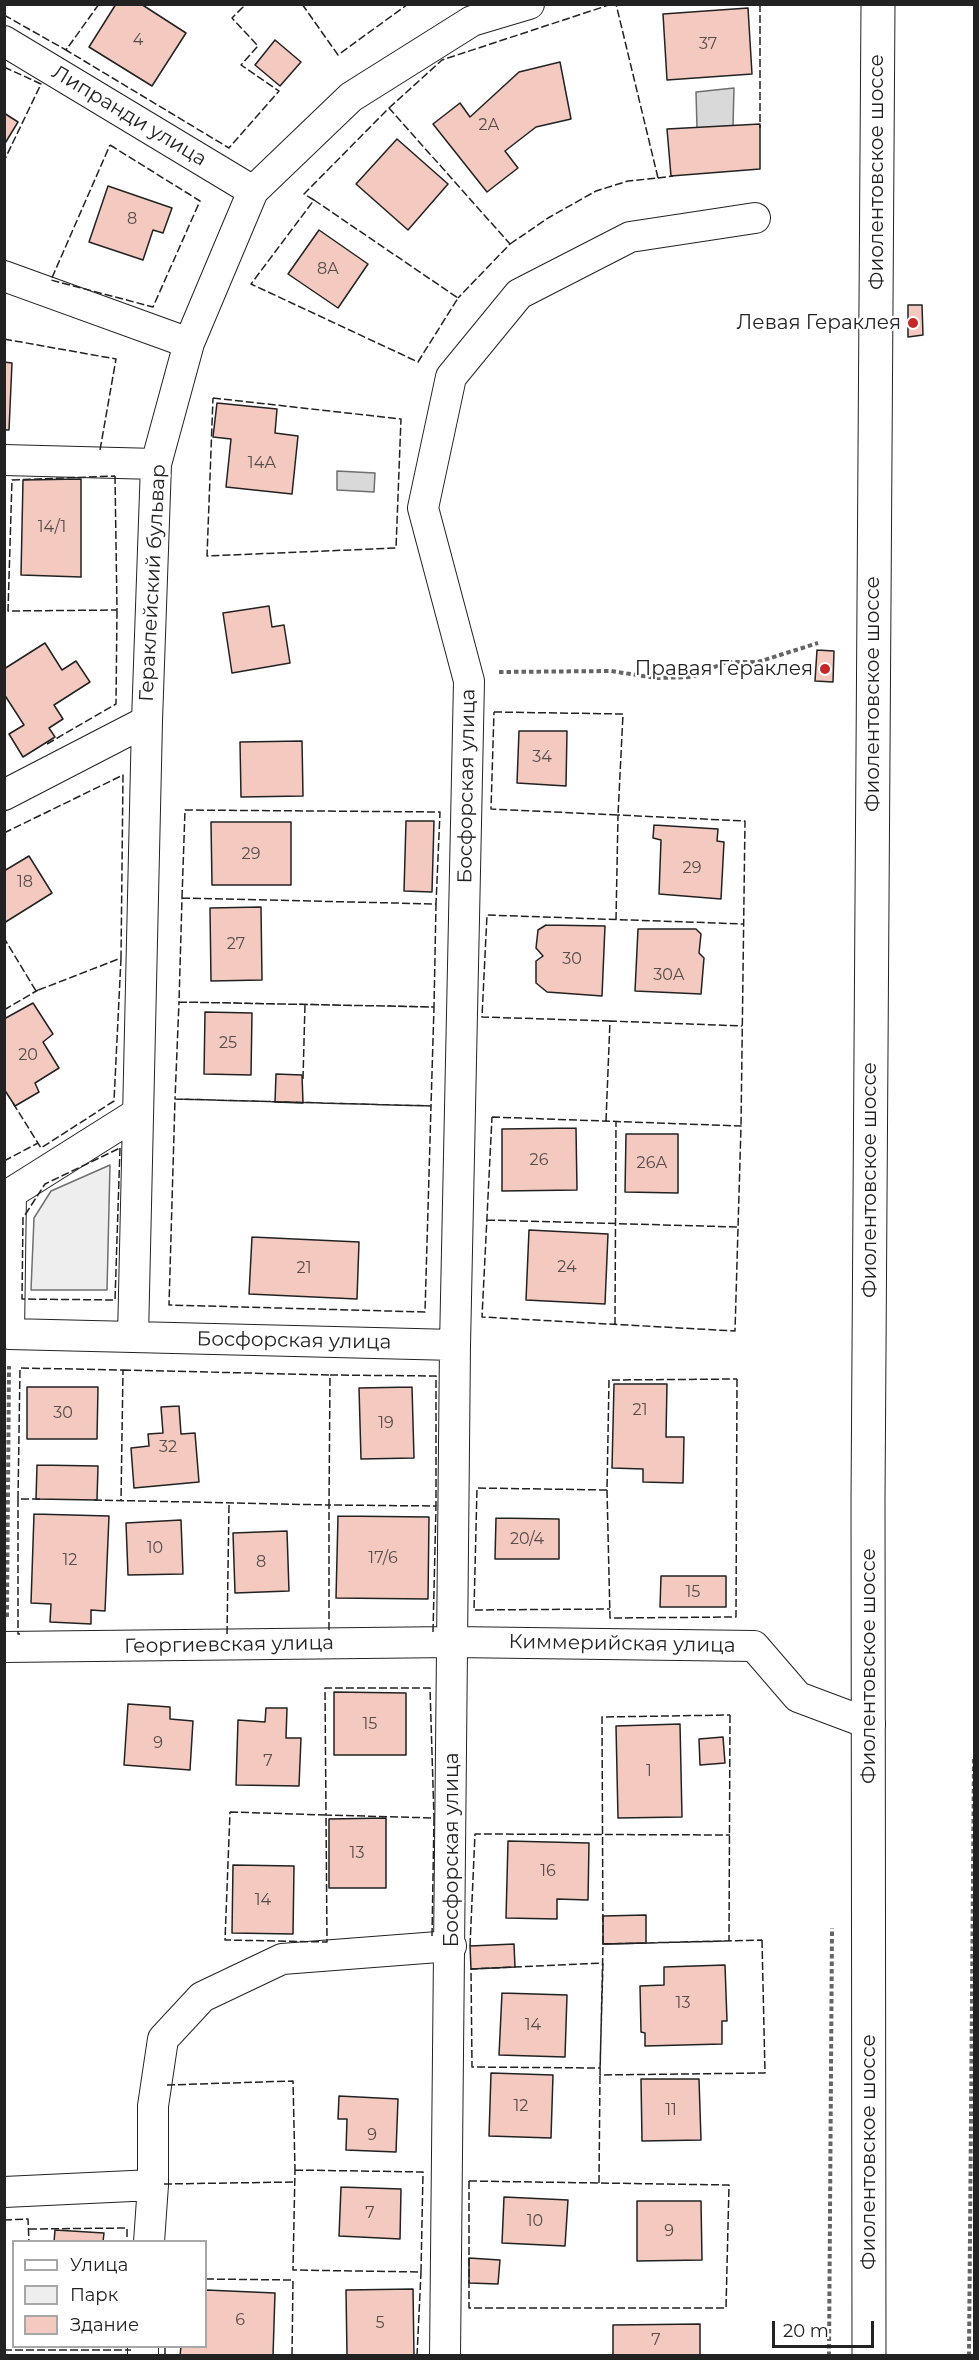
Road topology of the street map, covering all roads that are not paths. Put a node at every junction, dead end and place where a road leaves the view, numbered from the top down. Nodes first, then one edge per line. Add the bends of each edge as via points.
1 (529, 4) edge
2 (878, 4) edge
3 (468, 13) edge
4 (4, 41) edge
5 (253, 191) junction
6 (755, 218) dead end
7 (4, 276) edge
8 (189, 343) junction
9 (4, 460) edge
10 (156, 464) junction
11 (147, 721) junction
12 (4, 795) edge
13 (138, 1113) junction
14 (133, 1337) junction
15 (455, 1346) junction
16 (453, 1642) junction
17 (5, 1647) edge
18 (870, 1724) junction
19 (451, 1946) junction
20 (153, 2185) junction
21 (4, 2192) edge
22 (149, 2240) edge
23 (446, 2355) edge
24 (869, 2355) edge

1 - 3 street, Гераклейский бульвар
2 - 18 main road, Фиолентовское шоссе via 868,1499
3 - 5 street, Гераклейский бульвар via 351,97
4 - 5 street, Липранди улица
5 - 8 street, Гераклейский бульвар
6 - 15 street, Босфорская улица via 630,237 519,294 451,377 423,508 469,681
7 - 8 street
8 - 10 street, Гераклейский бульвар
9 - 10 street
10 - 11 street, Гераклейский бульвар
11 - 12 street
11 - 13 street, Гераклейский бульвар
13 - 14 street, Гераклейский бульвар
13 - 14 street via 11,1193 9,1334
14 - 15 street, Босфорская улица
15 - 16 street, Босфорская улица
16 - 17 street, Георгиевская улица
16 - 18 street, Киммерийская улица via 754,1646 798,1697
16 - 19 street, Босфорская улица
18 - 24 main road, Фиолентовское шоссе
19 - 20 street via 282,1959 202,1997 163,2039 153,2106
19 - 23 street, Босфорская улица
20 - 21 street
20 - 22 street

